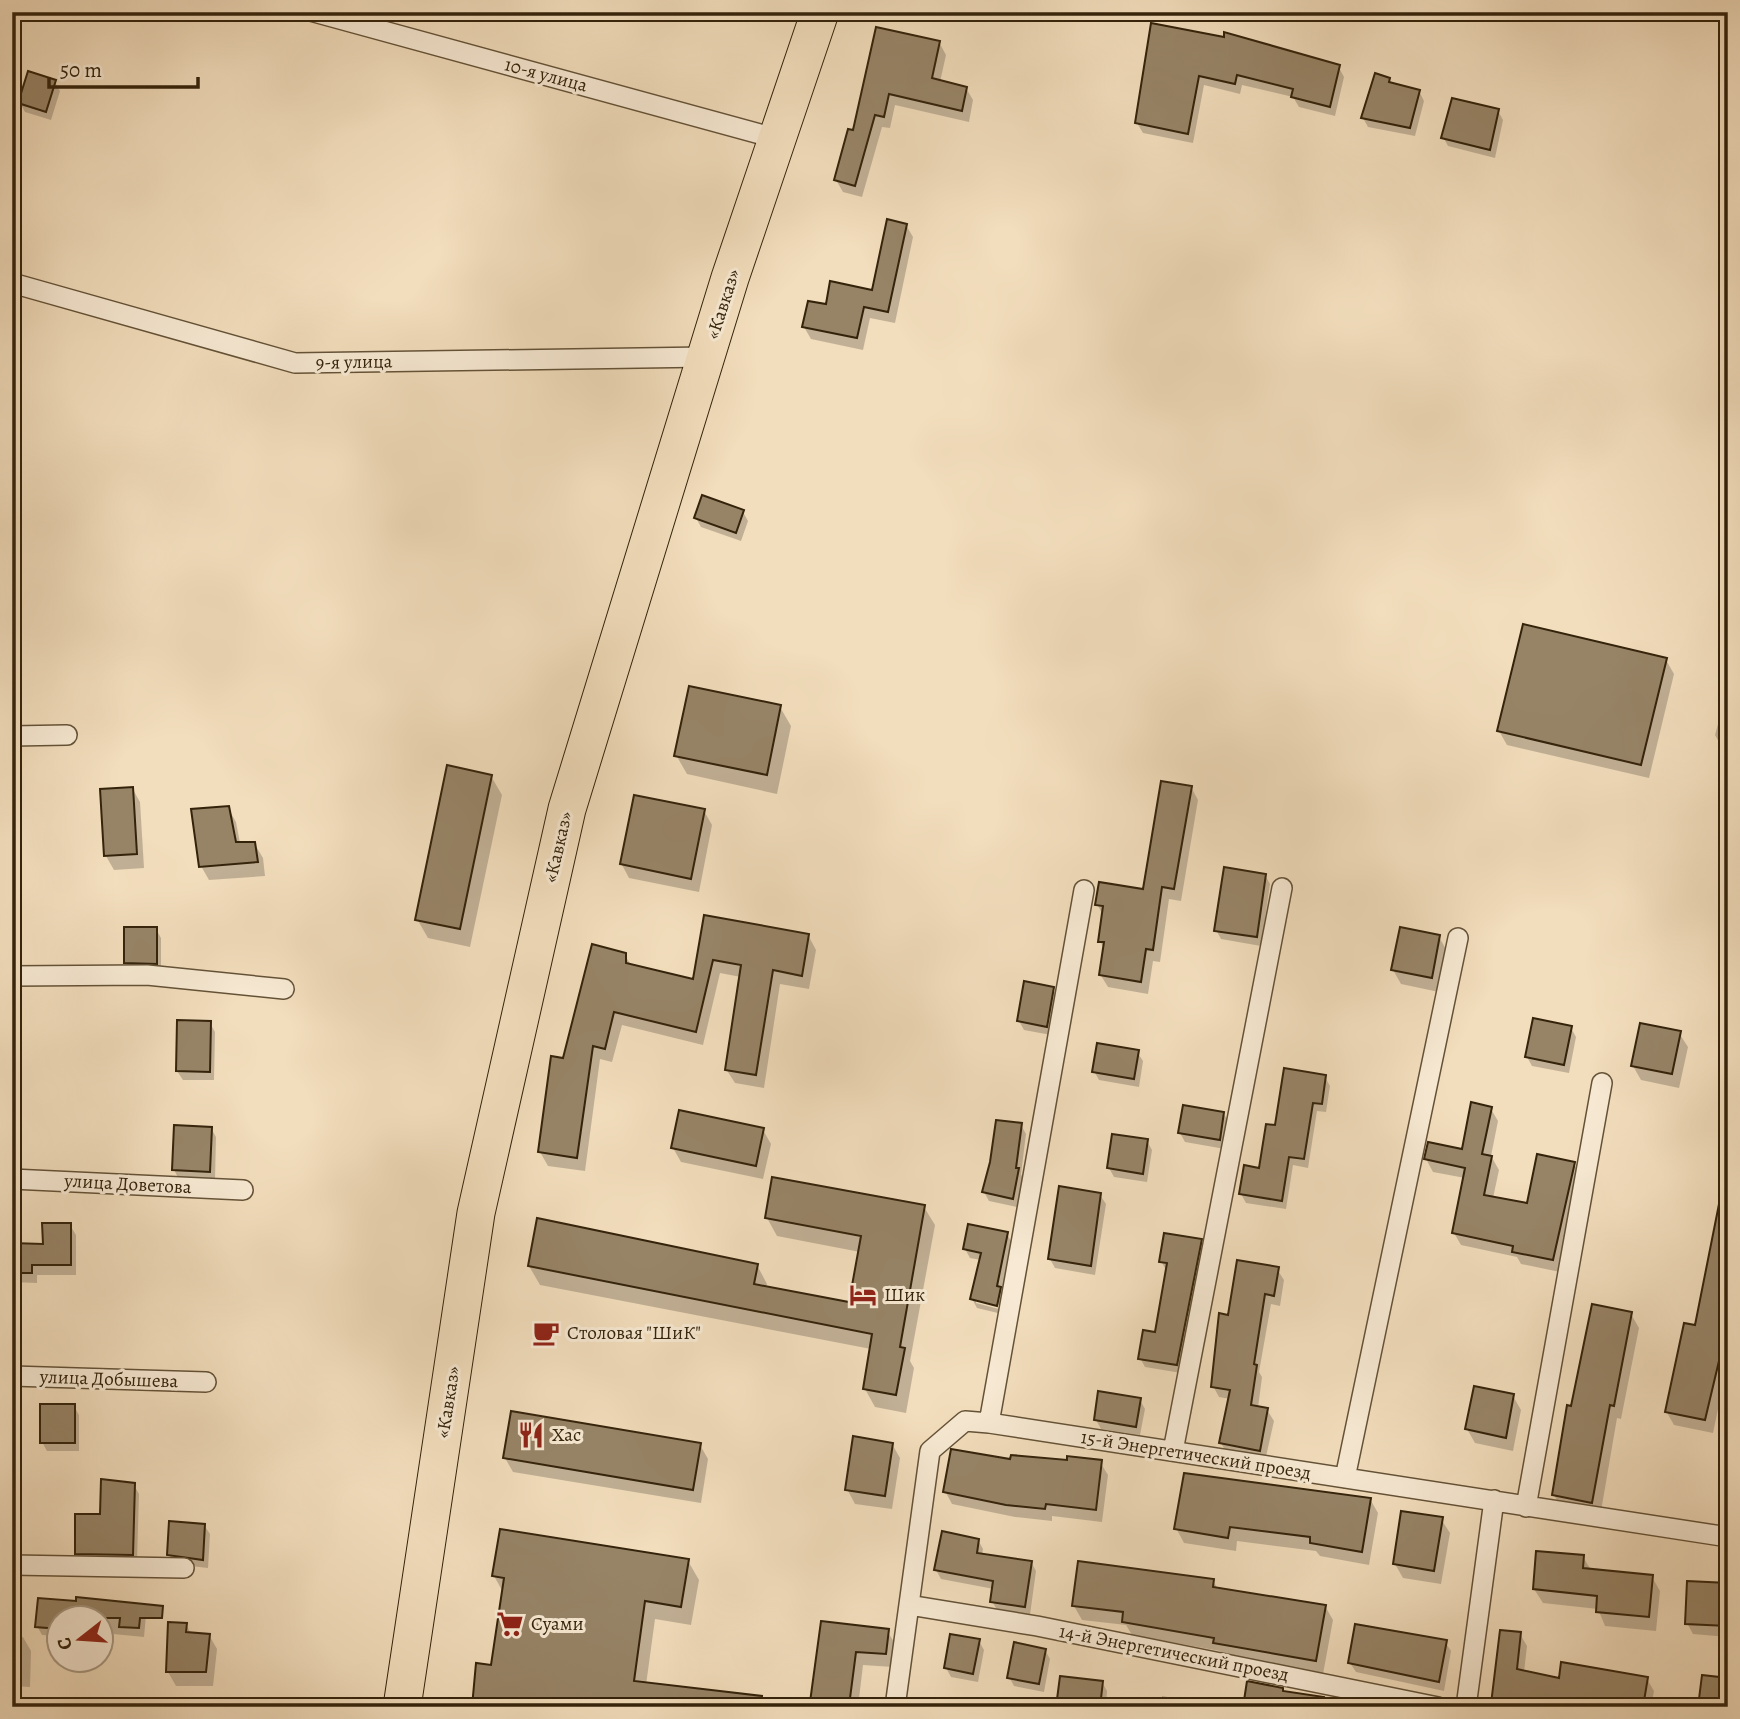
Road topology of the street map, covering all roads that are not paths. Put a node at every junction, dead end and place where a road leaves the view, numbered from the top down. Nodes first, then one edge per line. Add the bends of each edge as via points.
1 (314, 12) edge
2 (820, 12) edge
3 (778, 139) junction
4 (12, 283) edge
5 (706, 357) junction
6 (67, 735) dead end
7 (12, 736) edge
8 (1282, 888) dead end
9 (1084, 890) dead end
10 (1458, 937) dead end
11 (12, 976) edge
12 (284, 989) dead end
13 (1602, 1083) dead end
14 (12, 1179) edge
15 (243, 1190) dead end
16 (12, 1376) edge
17 (206, 1382) dead end
18 (989, 1423) junction
19 (1173, 1451) junction
20 (1345, 1478) junction
21 (1494, 1500) junction
22 (1526, 1507) junction
23 (1728, 1537) edge
24 (12, 1565) edge
25 (184, 1569) dead end
26 (909, 1605) junction
27 (402, 1707) edge
28 (895, 1707) edge
29 (1438, 1707) edge
30 (1465, 1707) edge

1 - 3 street, 10-я улица
2 - 3 highway, «Кавказ»
3 - 5 highway, «Кавказ»
4 - 5 street, 9-я улица via 295,363
5 - 27 highway, «Кавказ» via 567,809 551,877 476,1213
6 - 7 street
8 - 19 street
9 - 18 street
10 - 20 street
11 - 12 street via 147,975
13 - 22 street
14 - 15 street, улица Доветова
16 - 17 street, улица Добышева
18 - 19 street, 15-й Энергетический проезд
18 - 26 street, 15-й Энергетический проезд via 965,1422 930,1451
19 - 20 street, 15-й Энергетический проезд
20 - 21 street, 15-й Энергетический проезд
21 - 22 street, 15-й Энергетический проезд
21 - 30 street
22 - 23 street, 15-й Энергетический проезд
24 - 25 street
26 - 28 street, 15-й Энергетический проезд
26 - 29 street, 14-й Энергетический проезд via 1037,1626

